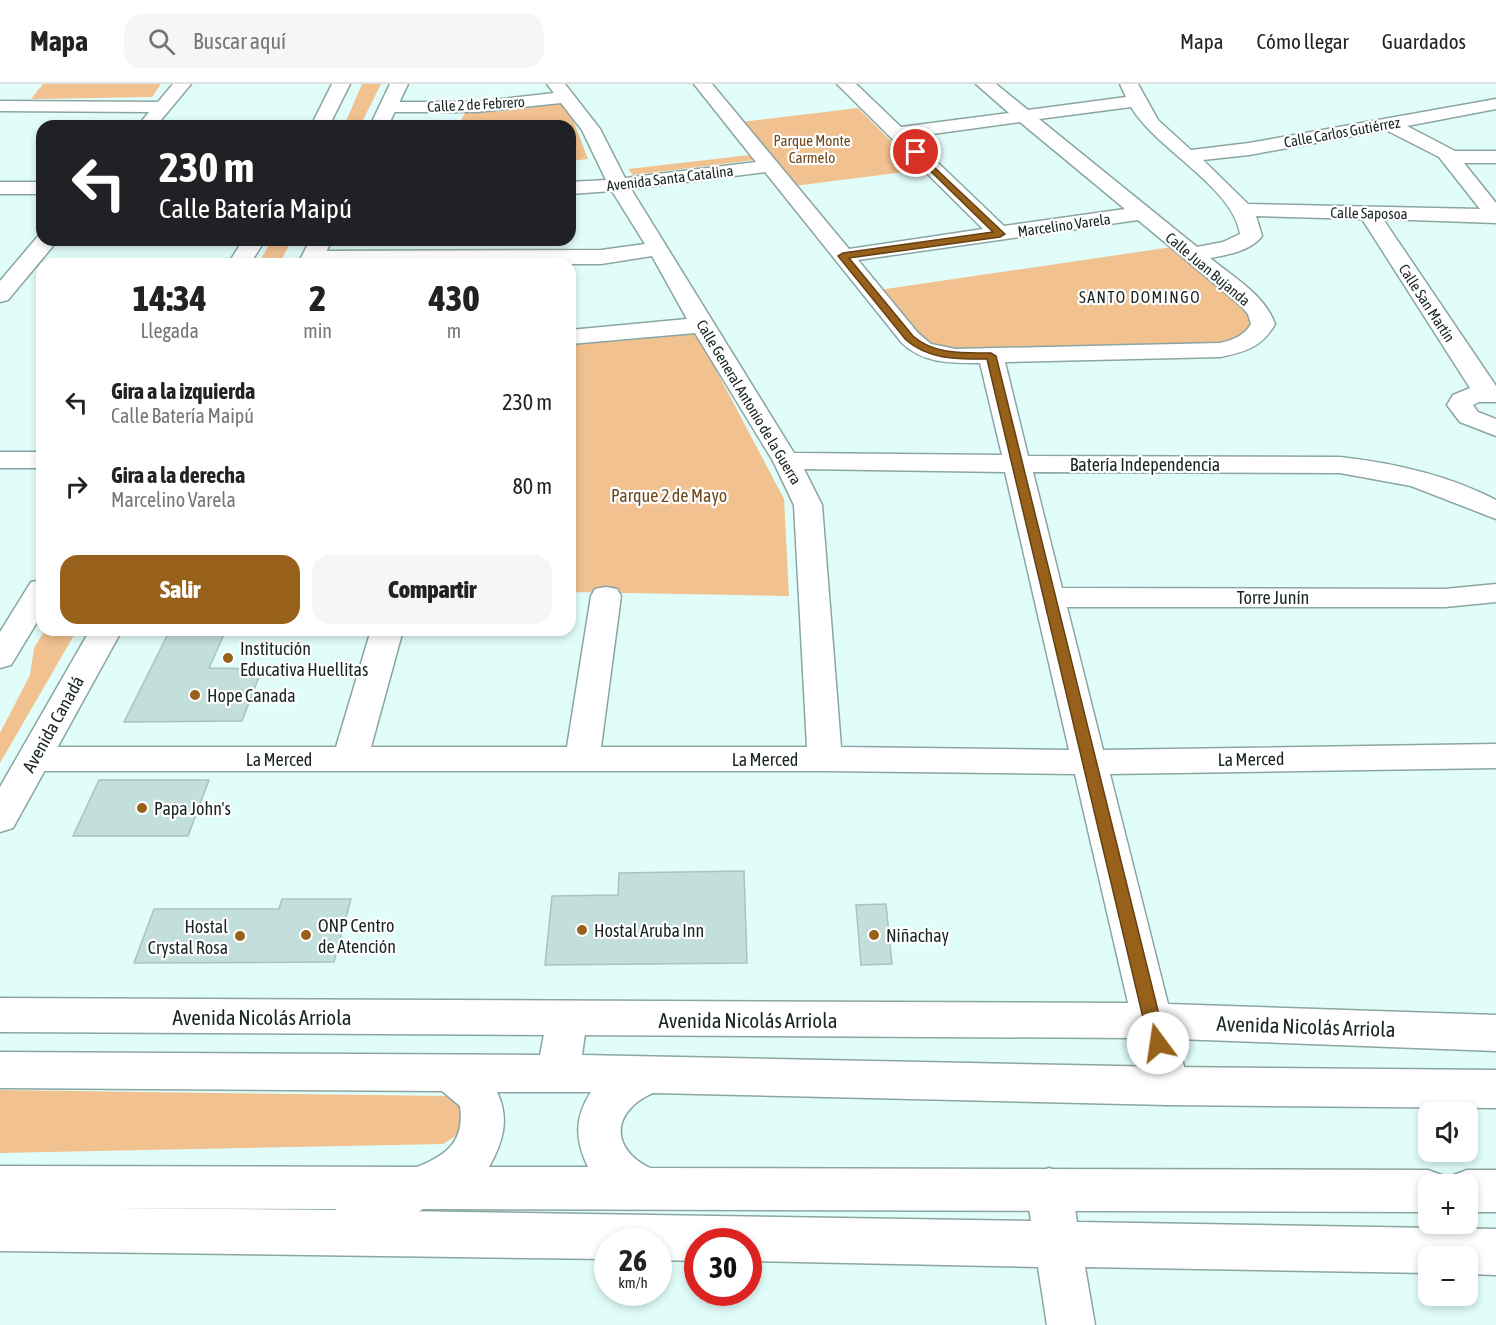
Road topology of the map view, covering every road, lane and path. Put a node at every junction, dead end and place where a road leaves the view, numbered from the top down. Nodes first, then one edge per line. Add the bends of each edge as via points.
1 (182, 84) edge
2 (341, 84) edge
3 (399, 84) edge
4 (703, 84) edge
5 (846, 84) edge
6 (985, 84) edge
7 (560, 91) edge
8 (1133, 93) edge
9 (2, 98) edge
10 (1496, 105) edge
11 (164, 107) junction
12 (388, 107) junction
13 (1023, 116) junction
14 (152, 120) edge
15 (323, 120) edge
16 (382, 120) edge
17 (1389, 124) junction
18 (896, 133) junction
19 (1188, 156) junction
20 (1450, 157) junction
21 (1496, 157) edge
22 (763, 158) junction
23 (586, 167) dead end
24 (0, 171) edge
25 (36, 171) edge
26 (614, 176) junction
27 (576, 186) edge
28 (0, 188) edge
29 (36, 188) edge
30 (1243, 210) junction
31 (1142, 213) junction
32 (1368, 213) junction
33 (1496, 216) edge
34 (1000, 234) junction
35 (42, 246) edge
36 (659, 249) junction
37 (314, 254) edge
38 (1192, 254) junction
39 (843, 256) junction
40 (0, 295) edge
41 (702, 325) junction
42 (576, 336) edge
43 (991, 356) junction
44 (1491, 394) edge
45 (1496, 428) edge
46 (0, 460) edge
47 (36, 460) edge
48 (786, 461) junction
49 (1017, 464) junction
50 (1496, 511) edge
51 (1496, 593) edge
52 (606, 596) dead end
53 (1050, 597) junction
54 (36, 599) edge
55 (103, 636) edge
56 (385, 636) edge
57 (0, 658) edge
58 (1496, 756) edge
59 (34, 759) junction
60 (350, 759) junction
61 (582, 759) junction
62 (825, 759) junction
63 (1089, 762) junction
64 (0, 819) edge
65 (0, 1015) edge
66 (567, 1019) junction
67 (1152, 1022) junction
68 (1496, 1033) edge
69 (0, 1070) edge
70 (446, 1073) junction
71 (558, 1073) junction
72 (652, 1074) junction
73 (1168, 1086) junction
74 (1496, 1089) edge
75 (0, 1187) edge
76 (420, 1187) junction
77 (645, 1188) junction
78 (1049, 1189) junction
79 (1418, 1191) edge
80 (1478, 1191) edge
81 (1496, 1191) edge
82 (0, 1229) edge
83 (340, 1232) junction
84 (1058, 1245) junction
85 (1496, 1252) edge
86 (1071, 1325) edge

1 - 11 street
2 - 15 street
3 - 12 street
4 - 22 street, Calle Juan Bujanda
5 - 18 street
6 - 13 street, Calle Juan Bujanda
7 - 12 street, Calle 2 de Febrero via 476,107
7 - 26 street, Calle General Antonio de la Guerra via 591,129
8 - 13 street
8 - 19 street via 1153,125
9 - 11 street
10 - 17 street, Calle Carlos Gutiérrez
11 - 14 street
12 - 16 street
13 - 18 street
13 - 31 street, Calle Juan Bujanda
17 - 19 street, Calle Carlos Gutiérrez
17 - 20 street
18 - 34 street
19 - 30 street
20 - 21 street
20 - 33 street
22 - 26 street, Avenida Santa Catalina
22 - 39 street, Calle Juan Bujanda
23 - 26 street, Avenida Santa Catalina
24 - 25 street
26 - 27 street, Avenida Santa Catalina
26 - 36 street, Calle General Antonio de la Guerra
28 - 29 street
30 - 32 street, Calle Saposoa
30 - 38 street via 1252,228 1251,236 1226,249
31 - 34 street, Marcelino Varela
31 - 38 street, Calle Juan Bujanda
32 - 33 street, Calle Saposoa
32 - 44 street, Calle San Martín
34 - 39 street, Marcelino Varela
35 - 40 street
36 - 37 street via 601,258
36 - 41 street, Calle General Antonio de la Guerra
38 - 43 street, Calle Juan Bujanda via 1259,312 1263,324 1258,335 1242,346 1220,350
39 - 43 street, Calle Juan Bujanda via 923,350 956,356
41 - 42 street
41 - 48 street, Calle General Antonio de la Guerra
43 - 49 street
44 - 45 street, Calle San Martín via 1467,396 1460,405 1469,417
46 - 47 street
48 - 49 street, Batería Independencia
48 - 62 street, Calle General Antonio de la Guerra via 808,505
49 - 50 street, Batería Independencia via 1360,467 1426,481
49 - 53 street
51 - 53 street, Torre Junín via 1445,598
52 - 61 street
53 - 63 street
54 - 57 street
55 - 59 street, Avenida Canadá
56 - 60 street
58 - 63 street, La Merced
59 - 60 street, La Merced
59 - 64 street, Avenida Canadá
60 - 61 street, La Merced
61 - 62 street, La Merced
62 - 63 street, La Merced
63 - 67 street
65 - 66 street, Avenida Nicolás Arriola
66 - 67 street, Avenida Nicolás Arriola
66 - 71 street
67 - 68 street, Avenida Nicolás Arriola
67 - 73 street
69 - 70 street
70 - 71 street
70 - 76 street via 470,1086 478,1097 483,1109 481,1137 474,1152 452,1175
71 - 72 street
72 - 73 street
72 - 77 street via 624,1085 613,1096 599,1121 598,1135 607,1163 630,1183
73 - 74 street
75 - 76 street
76 - 77 street
76 - 83 street
77 - 78 street
78 - 79 street
78 - 84 street
80 - 81 street
82 - 83 street
83 - 84 street
84 - 85 street
84 - 86 street

